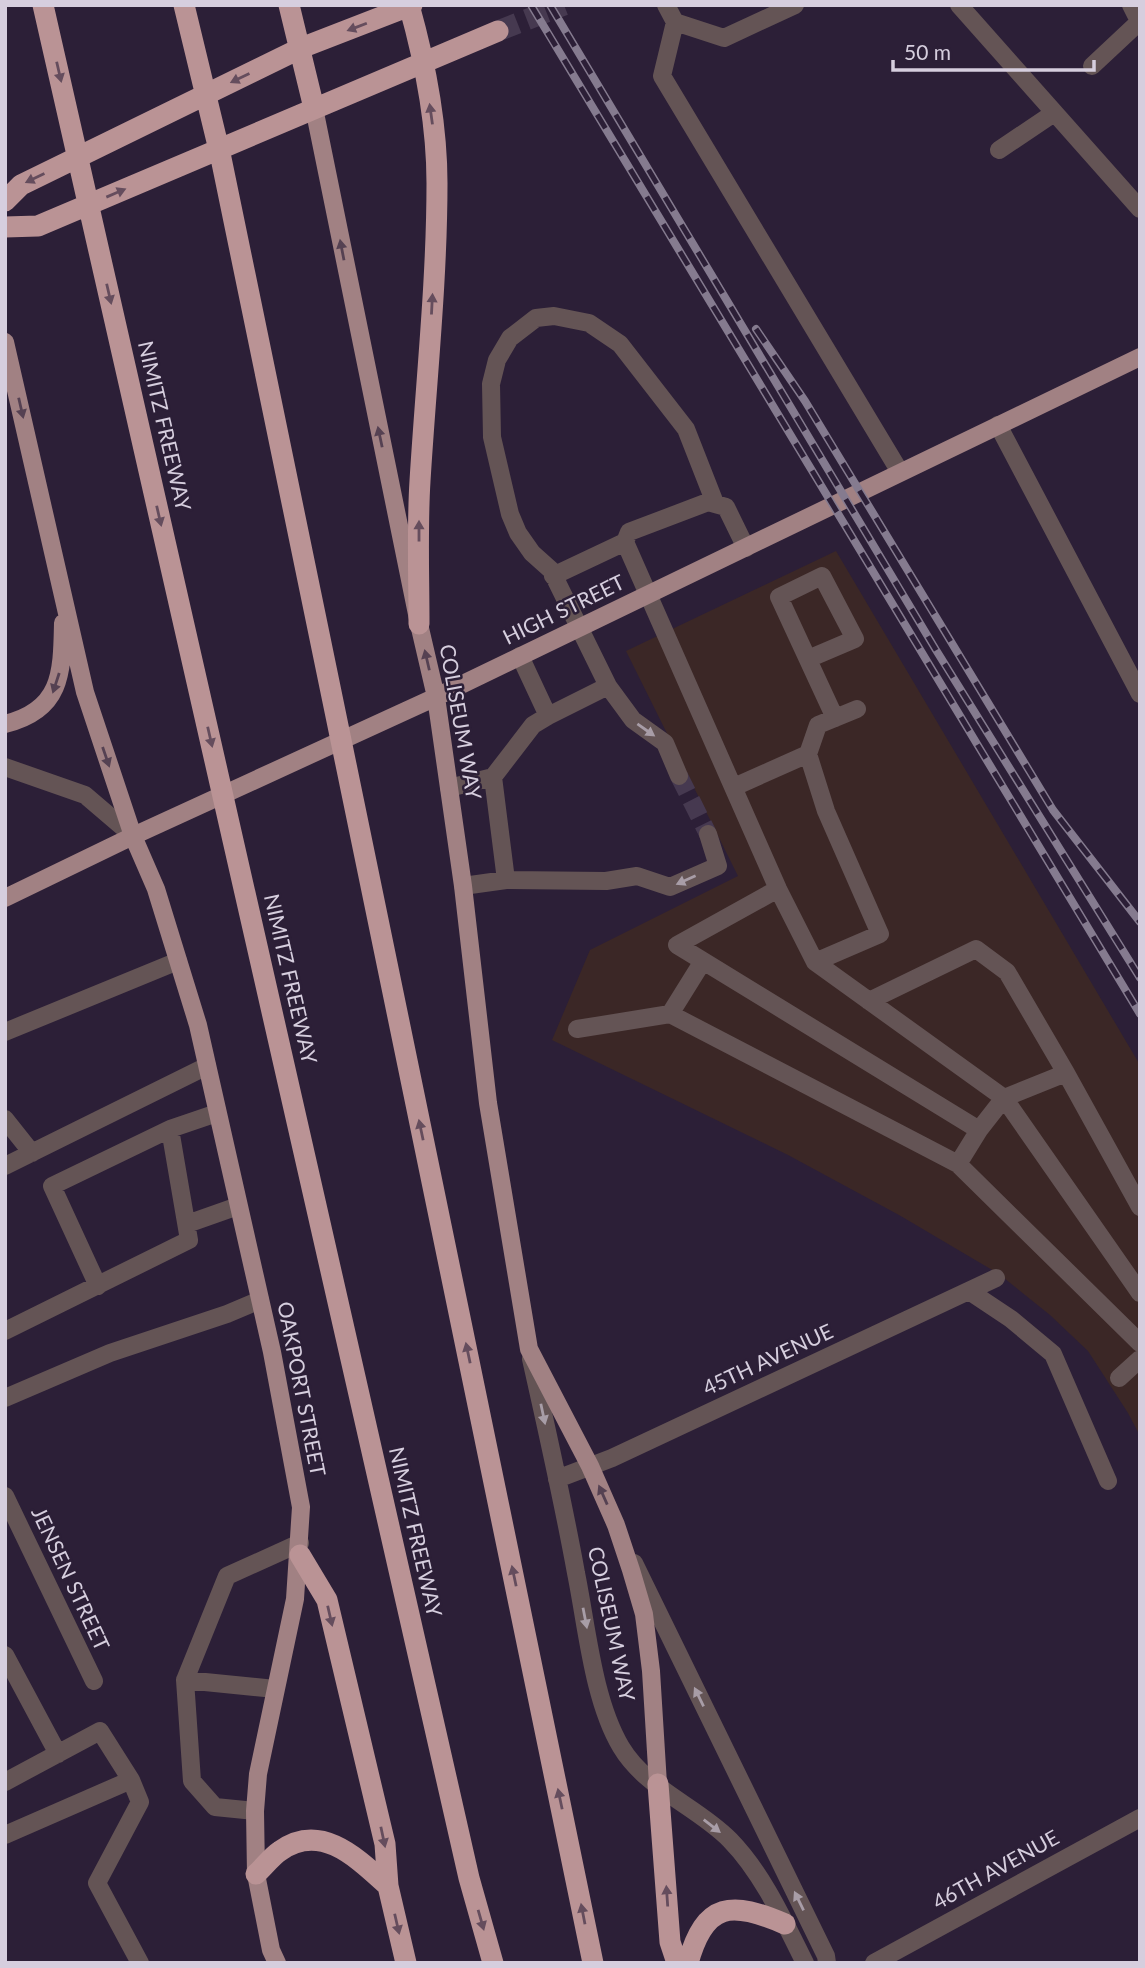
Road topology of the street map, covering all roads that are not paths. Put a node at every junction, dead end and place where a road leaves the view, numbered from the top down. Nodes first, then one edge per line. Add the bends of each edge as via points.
1 (43, 5) edge
2 (184, 5) edge
3 (289, 5) edge
4 (411, 5) edge
5 (666, 5) edge
6 (795, 5) edge
7 (959, 5) edge
8 (1136, 16) edge
9 (675, 22) junction
10 (498, 31) tunnel mouth
11 (301, 48) junction
12 (1092, 66) dead end
13 (314, 108) junction
14 (1054, 113) junction
15 (999, 150) dead end
16 (5, 201) edge
17 (1140, 209) edge
18 (5, 227) edge
19 (5, 342) edge
20 (1140, 358) edge
21 (998, 425) junction
22 (901, 472) junction
23 (715, 503) junction
24 (625, 542) junction
25 (746, 548) junction
26 (553, 576) junction
27 (63, 591) junction
28 (650, 594) junction
29 (419, 624) junction
30 (580, 628) junction
31 (520, 656) junction
32 (808, 659) junction
33 (608, 686) junction
34 (1140, 694) edge
35 (436, 697) junction
36 (857, 709) dead end
37 (548, 716) junction
38 (835, 718) junction
39 (5, 724) edge
40 (808, 754) junction
41 (5, 767) edge
42 (679, 776) tunnel mouth
43 (494, 777) junction
44 (734, 787) junction
45 (449, 788) junction
46 (708, 834) tunnel mouth
47 (133, 836) junction
48 (506, 880) junction
49 (463, 886) junction
50 (778, 889) junction
51 (5, 898) edge
52 (178, 961) junction
53 (704, 961) junction
54 (815, 962) junction
55 (869, 1001) junction
56 (670, 1014) junction
57 (577, 1029) dead end
58 (5, 1032) edge
59 (207, 1066) junction
60 (1066, 1073) junction
61 (1004, 1098) junction
62 (218, 1113) junction
63 (5, 1119) edge
64 (170, 1129) junction
65 (979, 1130) junction
66 (33, 1153) junction
67 (958, 1164) junction
68 (5, 1166) edge
69 (1139, 1204) edge
70 (238, 1206) junction
71 (187, 1224) junction
72 (996, 1278) dead end
73 (98, 1286) junction
74 (969, 1291) junction
75 (1140, 1293) edge
76 (260, 1300) junction
77 (5, 1331) edge
78 (1140, 1343) edge
79 (529, 1349) junction
80 (1140, 1359) edge
81 (1119, 1378) dead end
82 (5, 1398) edge
83 (590, 1466) junction
84 (557, 1479) junction
85 (1108, 1481) dead end
86 (5, 1496) edge
87 (616, 1525) junction
88 (300, 1549) junction
89 (5, 1655) edge
90 (185, 1680) junction
91 (94, 1681) dead end
92 (275, 1689) junction
93 (58, 1754) junction
94 (131, 1780) junction
95 (5, 1782) edge
96 (658, 1784) junction
97 (255, 1811) junction
98 (1140, 1818) edge
99 (5, 1835) edge
100 (256, 1874) junction
101 (388, 1886) junction
102 (785, 1924) junction
103 (140, 1963) edge
104 (277, 1963) edge
105 (406, 1963) edge
106 (492, 1963) edge
107 (593, 1963) edge
108 (677, 1963) edge
109 (688, 1963) edge
110 (805, 1963) edge
111 (827, 1963) edge
112 (874, 1963) edge

1 -> 106 highway, NIMITZ FREEWAY
107 -> 2 highway via 221,158
3 - 11 highway
4 -> 11 highway
29 -> 4 highway via 420,485 437,182 430,109
5 - 9 street
6 - 9 street via 724,38
7 - 14 street
8 - 12 street
9 - 22 street via 662,76
10 - 13 highway
11 - 13 highway
11 -> 16 highway via 21,185
18 -> 13 highway via 38,226
29 -> 13 main road, COLISEUM WAY
14 - 15 street
14 - 17 street
19 -> 27 main road
20 - 21 main road, HIGH STREET
21 - 22 main road, HIGH STREET
21 - 34 street
22 - 25 main road, HIGH STREET
23 - 24 street via 629,532
23 - 25 street via 726,507
23 - 26 street via 686,429 620,344 589,323 554,316 536,318 510,338 498,360 491,384 492,438 514,524
24 - 26 street
24 - 28 street
25 - 28 main road, HIGH STREET
26 - 30 street
27 -> 39 main road via 62,656 51,697 24,720
27 -> 47 main road, OAKPORT STREET via 85,692
28 - 30 main road, HIGH STREET
28 - 44 street
35 -> 29 main road, COLISEUM WAY
30 - 31 main road, HIGH STREET
30 - 33 street
31 - 35 main road, HIGH STREET
31 - 37 street
32 - 32 street via 855,639 822,576 779,597
32 - 38 street
33 - 37 street
33 -> 42 street via 633,720 665,743
35 - 45 main road, COLISEUM WAY
35 - 47 main road, HIGH STREET
36 - 38 street
37 - 43 street via 533,725
38 - 40 street via 818,725
40 - 44 street
40 - 54 street via 827,811 880,934
41 - 47 street via 85,795
43 - 45 street
43 - 48 street
44 - 50 street
45 - 49 main road, COLISEUM WAY
46 -> 48 street via 718,866 670,887 637,876 606,881
47 - 51 main road, HIGH STREET
47 - 52 main road, OAKPORT STREET
48 - 49 street
49 - 79 main road, COLISEUM WAY via 488,1103
50 - 53 street via 677,946
50 - 54 street
52 - 58 street
52 - 59 main road, OAKPORT STREET
53 - 56 street
53 - 65 street
54 - 55 street
55 - 60 street via 976,949 1007,972
55 - 61 street
56 - 57 street
56 - 67 street
59 - 62 main road, OAKPORT STREET
59 - 66 street
60 - 61 street
60 - 69 street
61 - 65 street
61 - 75 street
62 - 64 street
62 - 70 main road, OAKPORT STREET
63 - 66 street
64 - 71 street
64 - 73 street via 52,1186
65 - 67 street
66 - 68 street
67 - 78 street
70 - 71 street
70 - 76 main road, OAKPORT STREET
71 - 73 street via 189,1240
72 - 74 street, 45TH AVENUE
73 - 77 street
74 - 83 street, 45TH AVENUE
74 - 85 street via 1053,1354
76 - 82 street via 110,1353
76 - 88 main road, OAKPORT STREET via 301,1507
79 - 83 main road, COLISEUM WAY
79 -> 84 street, COLISEUM WAY
80 - 81 street
83 - 84 street, 45TH AVENUE
87 -> 83 main road, COLISEUM WAY
84 -> 96 street, COLISEUM WAY via 601,1700 623,1750
86 - 91 street, JENSEN STREET
87 - 96 main road via 644,1614
111 -> 87 street, COLISEUM WAY
88 - 90 street via 228,1576
88 - 92 main road, OAKPORT STREET via 295,1599
88 -> 101 highway via 327,1600 385,1844
89 - 93 street
90 - 92 street
90 - 97 street via 192,1782 215,1807
92 - 97 main road, OAKPORT STREET
93 - 94 street via 100,1731
93 - 95 street
94 - 99 street
94 - 103 street via 140,1802 97,1883
96 -> 102 street, COLISEUM WAY via 730,1840
108 -> 96 highway via 670,1942
97 - 100 main road, OAKPORT STREET
98 - 112 street, 46TH AVENUE
100 - 101 highway via 294,1843 315,1839 345,1850
100 - 104 main road, OAKPORT STREET
101 -> 105 highway
102 - 109 highway via 757,1912 730,1909 702,1927
102 - 110 street, COLISEUM WAY

